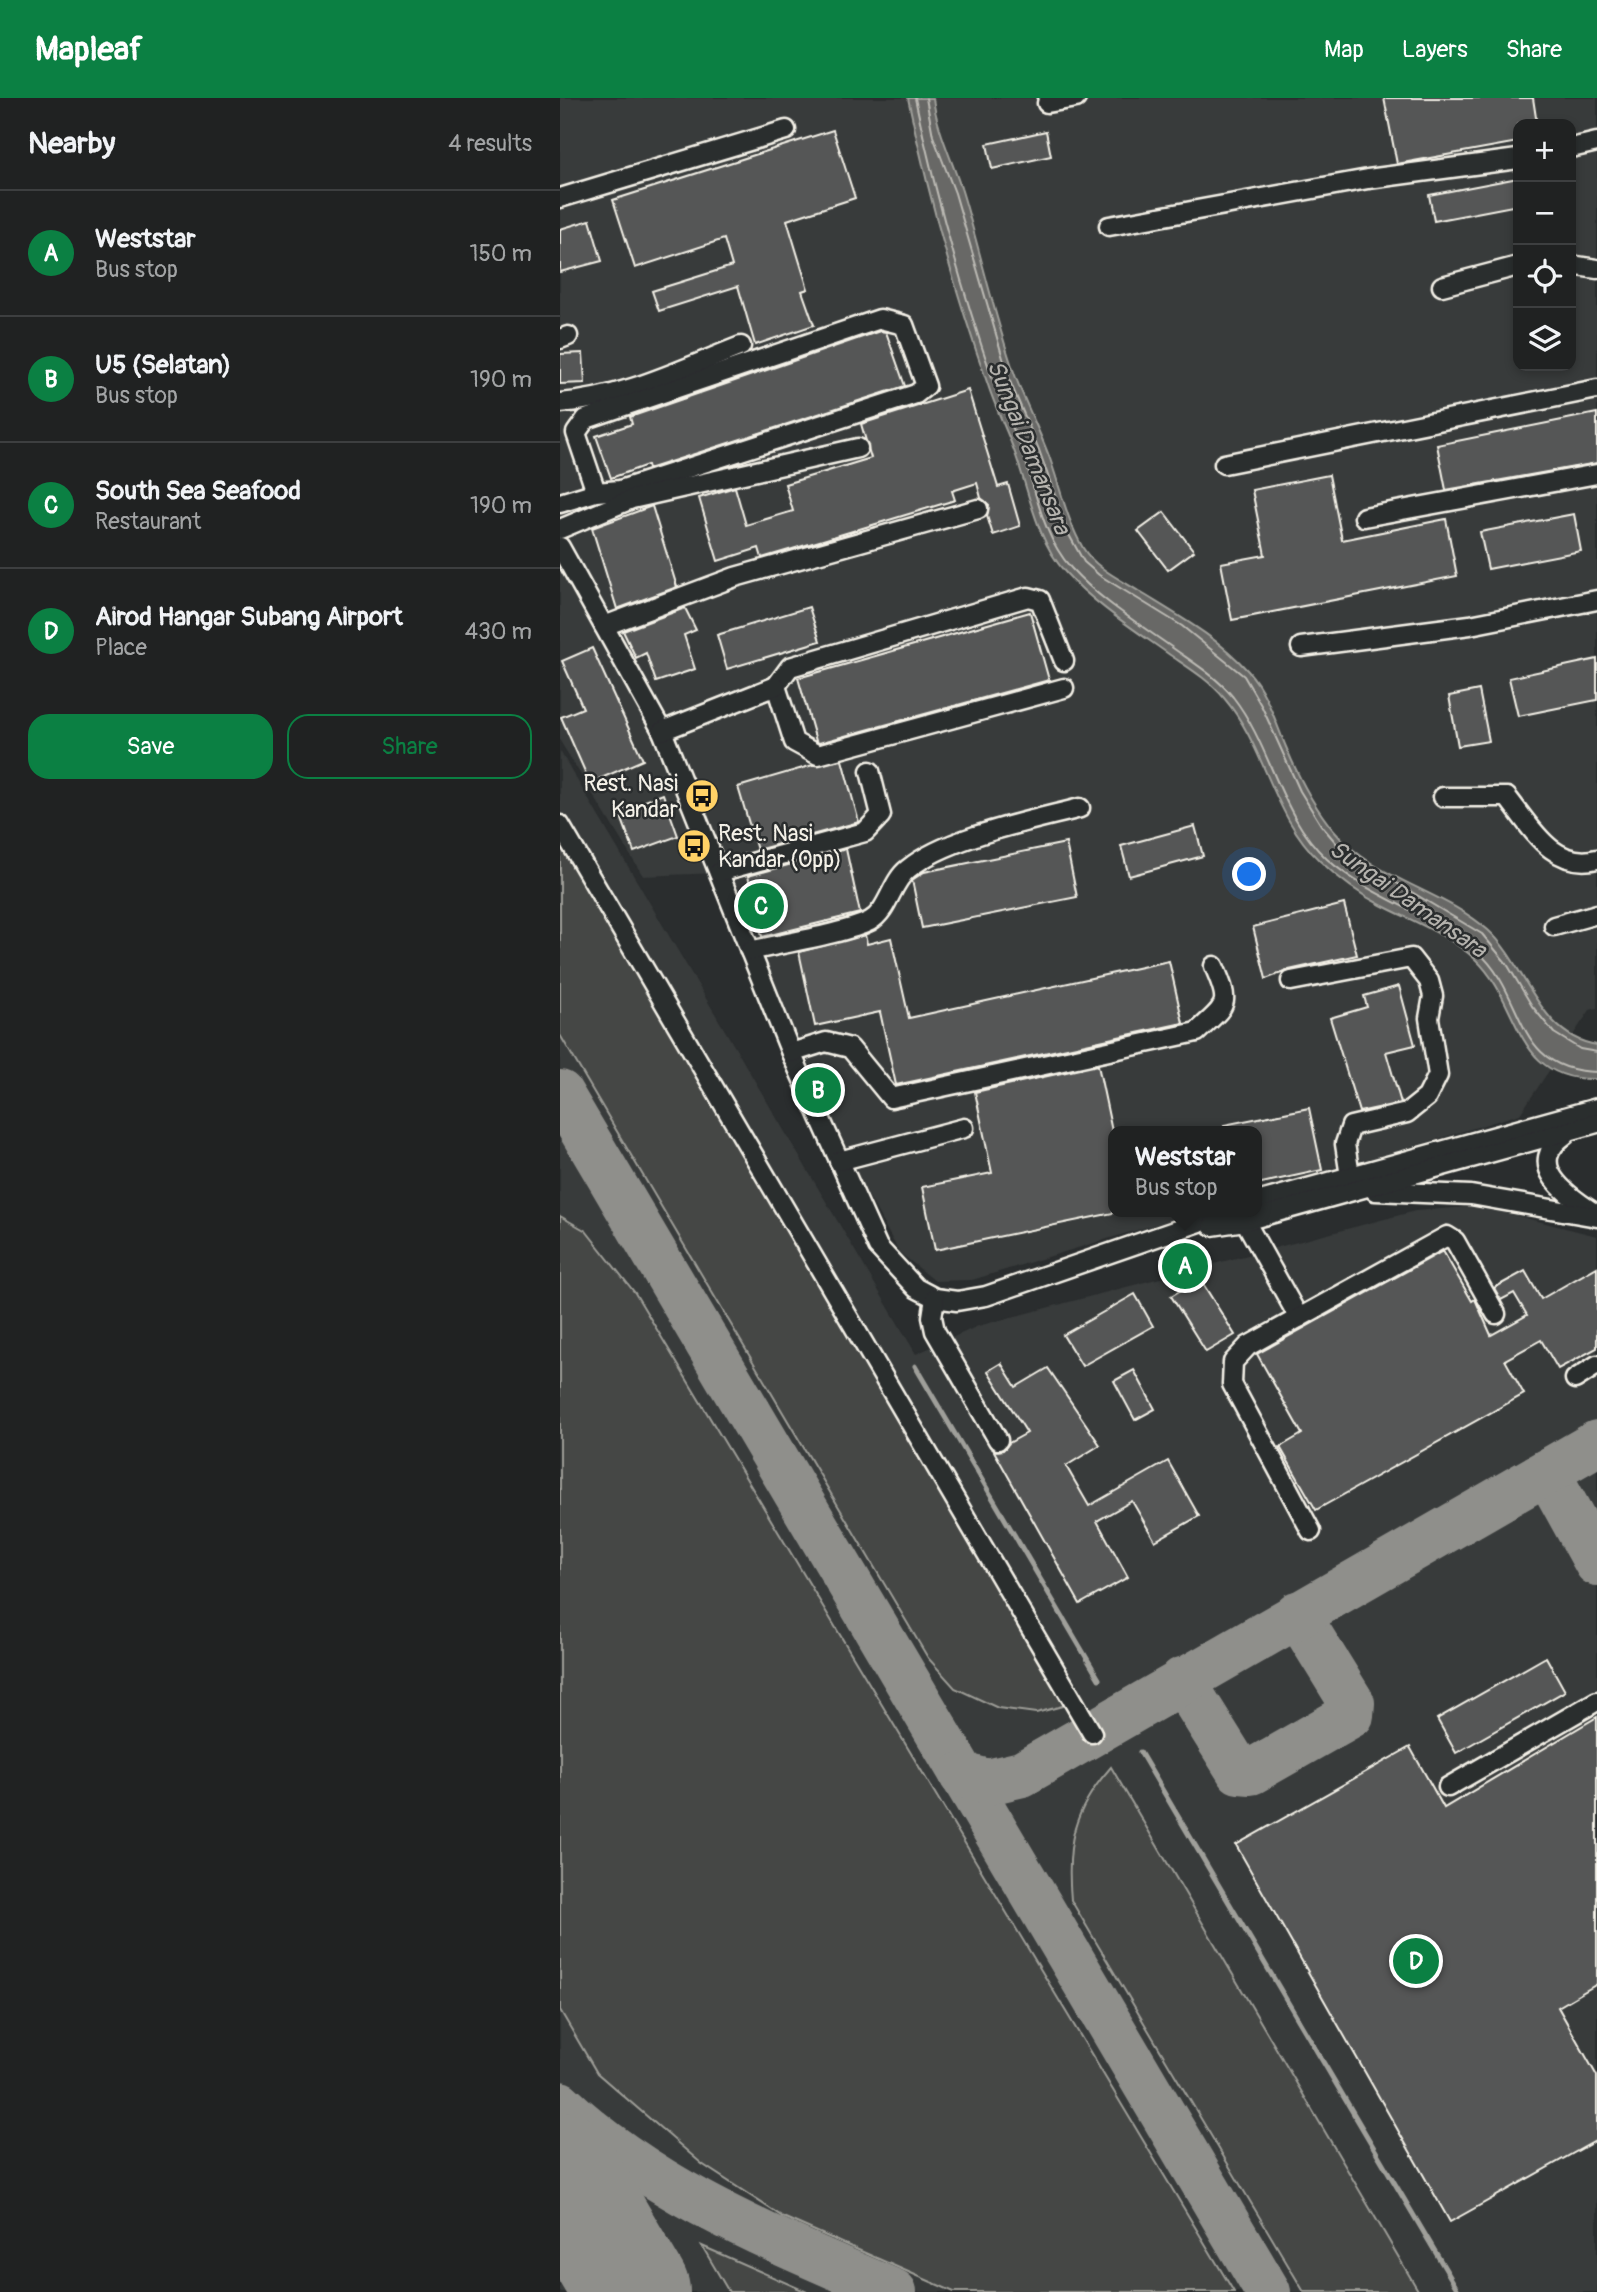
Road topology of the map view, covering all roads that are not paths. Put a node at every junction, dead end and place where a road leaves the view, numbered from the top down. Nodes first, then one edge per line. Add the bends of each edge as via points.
1 (1076, 98) edge
2 (1047, 103) dead end
3 (786, 130) dead end
4 (1597, 142) edge
5 (1576, 147) edge
6 (1513, 160) edge
7 (560, 198) edge
8 (1108, 226) dead end
9 (1576, 266) edge
10 (1513, 267) edge
11 (1597, 269) edge
12 (1443, 286) dead end
13 (741, 346) dead end
14 (1597, 390) edge
15 (560, 403) edge
16 (858, 448) dead end
17 (1224, 464) dead end
18 (1597, 474) edge
19 (596, 492) junction
20 (560, 503) edge
21 (978, 509) dead end
22 (1364, 517) dead end
23 (560, 529) edge
24 (560, 547) edge
25 (1597, 600) edge
26 (604, 626) junction
27 (1301, 647) dead end
28 (1065, 661) dead end
29 (776, 687) junction
30 (1064, 688) dead end
31 (662, 731) junction
32 (870, 771) dead end
33 (1443, 797) dead end
34 (1080, 808) dead end
35 (560, 825) edge
36 (1597, 859) edge
37 (719, 872) junction
38 (1597, 914) edge
39 (1554, 926) dead end
40 (750, 951) junction
41 (1214, 965) dead end
42 (1291, 981) dead end
43 (791, 1053) junction
44 (1597, 1108) edge
45 (1597, 1123) edge
46 (964, 1128) dead end
47 (1574, 1129) junction
48 (839, 1161) junction
49 (1355, 1183) junction
50 (1262, 1201) edge
51 (1262, 1216) edge
52 (1597, 1216) edge
53 (1215, 1217) edge
54 (1259, 1217) edge
55 (1245, 1222) junction
56 (1180, 1230) junction
57 (935, 1298) junction
58 (1496, 1314) dead end
59 (1299, 1318) junction
60 (1597, 1365) edge
61 (1575, 1379) dead end
62 (998, 1440) dead end
63 (1311, 1531) dead end
64 (1597, 1701) edge
65 (1092, 1733) dead end
66 (1448, 1787) dead end

1 - 2 street
3 - 7 street
4 - 5 street
6 - 8 street via 1368,179
9 - 11 street
10 - 12 street
13 - 15 street via 641,384
14 - 17 street
16 - 23 street via 632,499
18 - 22 street
19 - 19 street via 576,433 586,419 880,319 904,325 926,386 916,394 620,490
19 - 20 street
21 - 26 street via 735,577
24 - 26 street
25 - 27 street via 1470,625
26 - 31 street
28 - 29 street via 1040,600 1028,597 790,667
29 - 30 street via 794,742 818,755
29 - 31 street
31 - 37 street
32 - 37 street via 881,816 865,832
33 - 36 street via 1507,797 1559,857
34 - 40 street via 1021,823 926,857 898,877 884,906 867,923
35 - 65 street
37 - 40 street
38 - 39 street
40 - 43 street
41 - 43 street via 1224,988 1223,1007 1197,1032 891,1098 850,1048 826,1042
42 - 49 street via 1411,958 1429,981 1433,996 1429,1018 1438,1075 1427,1097 1407,1113 1351,1126 1345,1144
43 - 48 street
44 - 49 street
45 - 47 street
46 - 48 street
47 - 49 street
47 - 52 street via 1551,1145 1547,1156 1553,1180 1567,1196
48 - 57 street via 878,1247 916,1289
49 - 50 street
49 - 51 street
49 - 52 street via 1471,1195
53 - 56 street
54 - 55 street
55 - 56 street
55 - 59 street
56 - 57 street via 986,1296 957,1301
57 - 62 street via 935,1331
58 - 59 street via 1455,1241 1447,1236
59 - 63 street via 1248,1346 1233,1362 1230,1374
60 - 61 street
64 - 66 street

